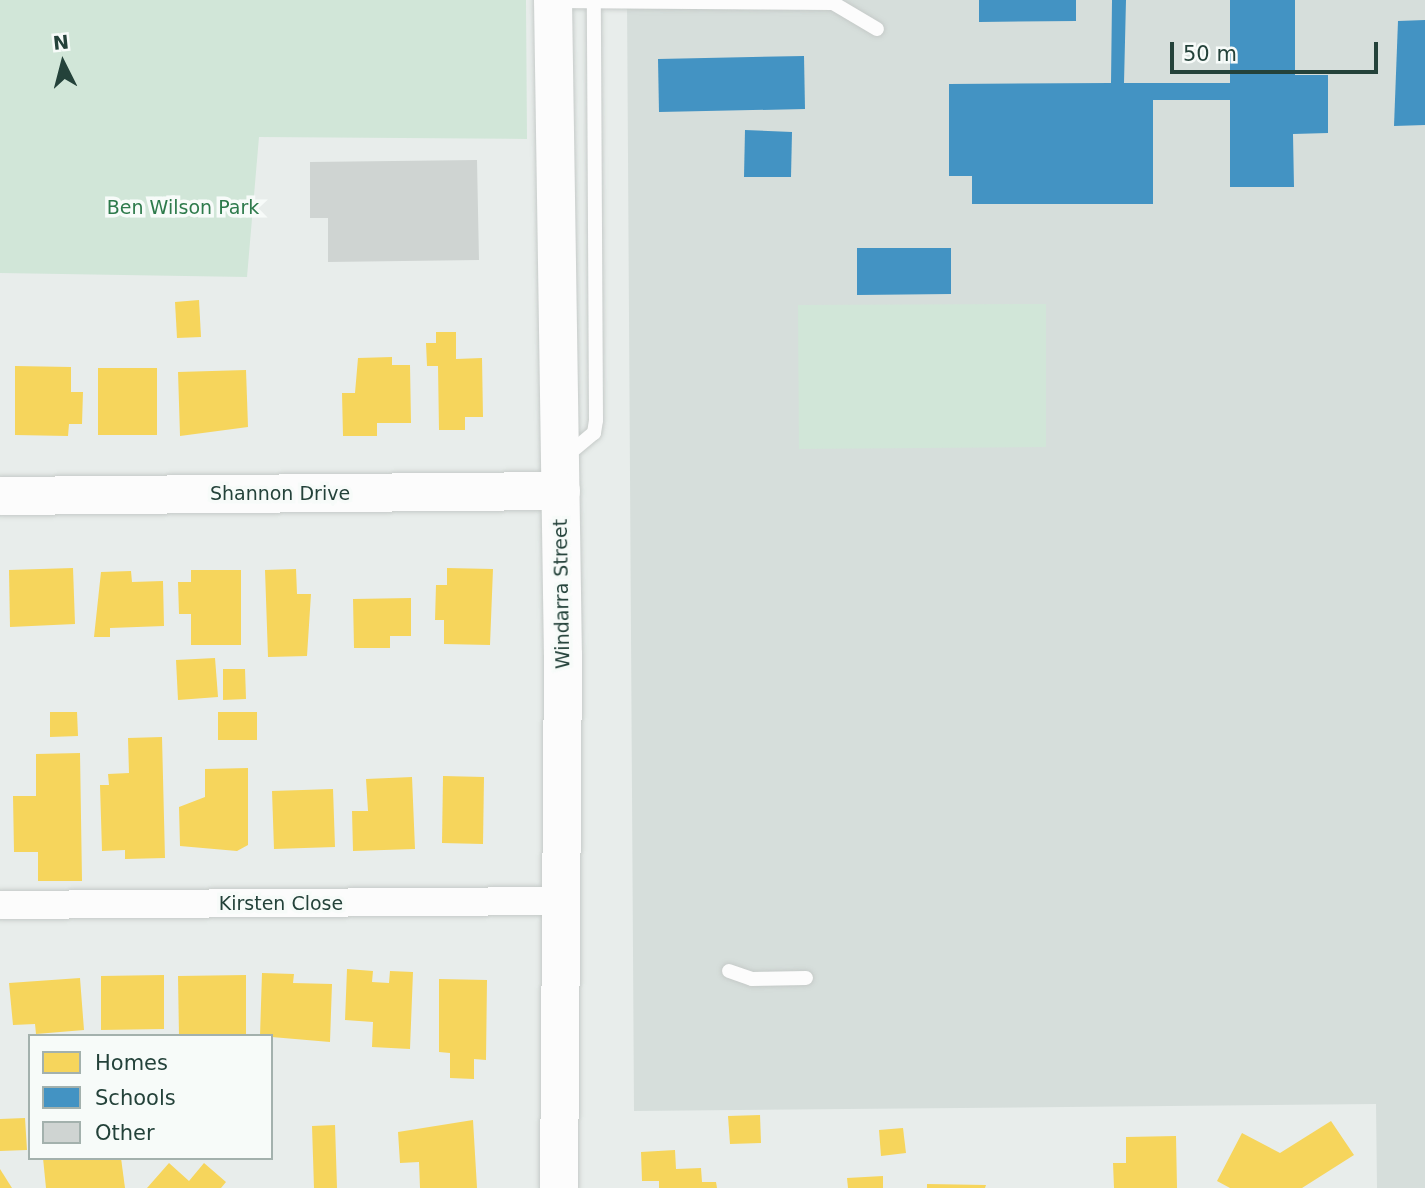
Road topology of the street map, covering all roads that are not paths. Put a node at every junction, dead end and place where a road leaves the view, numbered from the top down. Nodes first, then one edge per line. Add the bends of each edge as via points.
1 (554, 1) edge
2 (594, 1) edge
3 (877, 29) dead end
4 (561, 476) junction
5 (0, 496) edge
6 (563, 901) junction
7 (0, 905) edge
8 (729, 971) dead end
9 (806, 978) dead end
10 (559, 1188) edge

1 - 2 lane
1 - 4 street, Windarra Street
2 - 3 lane via 833,3
2 - 4 lane via 596,420 594,433
4 - 5 street, Shannon Drive
4 - 6 street, Windarra Street
6 - 7 street, Kirsten Close
6 - 10 street, Windarra Street
8 - 9 lane via 752,979

